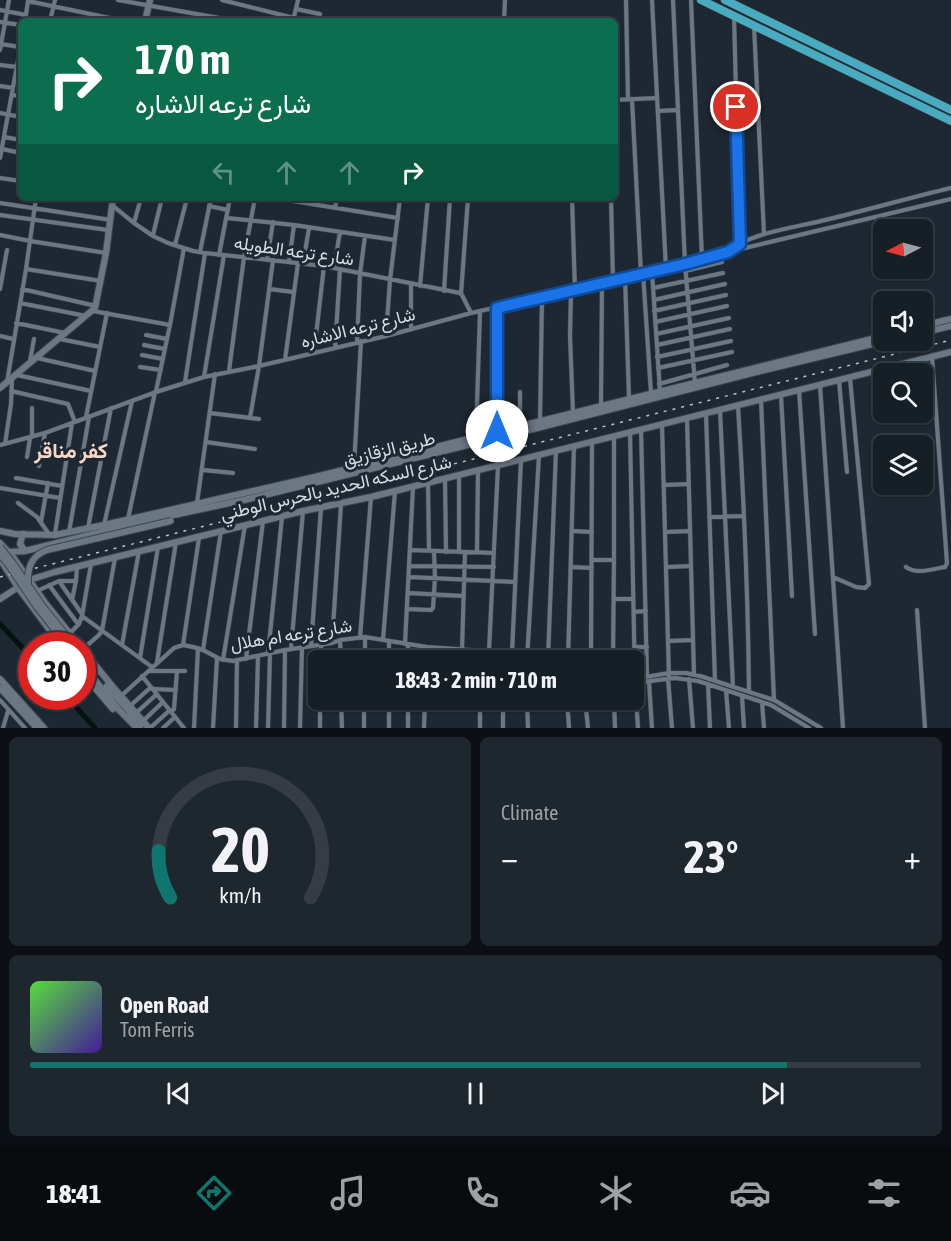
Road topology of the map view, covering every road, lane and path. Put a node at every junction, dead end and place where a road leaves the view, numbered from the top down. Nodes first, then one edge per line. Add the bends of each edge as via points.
1 (9, 0) edge
2 (55, 0) edge
3 (118, 0) edge
4 (222, 0) edge
5 (298, 0) edge
6 (505, 0) edge
7 (626, 0) edge
8 (652, 0) edge
9 (673, 0) edge
10 (691, 0) edge
11 (701, 0) edge
12 (725, 0) edge
13 (28, 1) edge
14 (149, 3) edge
15 (53, 6) junction
16 (296, 9) junction
17 (0, 10) edge
18 (7, 11) junction
19 (320, 14) dead end
20 (26, 15) junction
21 (734, 15) junction
22 (26, 18) edge
23 (51, 18) edge
24 (110, 18) edge
25 (146, 18) edge
26 (222, 18) edge
27 (290, 18) edge
28 (294, 18) edge
29 (504, 18) edge
30 (2, 22) edge
31 (18, 25) edge
32 (753, 25) junction
33 (1, 44) edge
34 (18, 45) edge
35 (0, 50) edge
36 (0, 65) edge
37 (17, 67) joint
38 (15, 77) junction
39 (18, 78) edge
40 (0, 86) edge
41 (13, 88) junction
42 (12, 95) junction
43 (18, 96) edge
44 (657, 98) junction
45 (630, 99) junction
46 (618, 100) edge
47 (677, 110) junction
48 (951, 110) edge
49 (658, 111) junction
50 (0, 113) edge
51 (8, 114) junction
52 (18, 116) edge
53 (951, 121) edge
54 (4, 137) junction
55 (18, 139) edge
56 (2, 149) junction
57 (18, 152) edge
58 (0, 158) edge
59 (0, 178) edge
60 (18, 181) edge
61 (951, 188) edge
62 (951, 199) edge
63 (35, 201) edge
64 (140, 201) edge
65 (161, 201) edge
66 (186, 201) edge
67 (210, 201) edge
68 (230, 201) edge
69 (254, 201) edge
70 (293, 201) edge
71 (336, 201) edge
72 (400, 201) edge
73 (428, 201) edge
74 (450, 201) edge
75 (468, 201) edge
76 (572, 201) edge
77 (611, 201) edge
78 (113, 202) edge
79 (0, 203) edge
80 (209, 206) junction
81 (34, 208) junction
82 (335, 208) junction
83 (228, 210) junction
84 (0, 215) edge
85 (226, 218) junction
86 (398, 218) junction
87 (33, 219) junction
88 (111, 220) junction
89 (251, 221) junction
90 (273, 222) junction
91 (134, 223) junction
92 (294, 225) junction
93 (309, 228) junction
94 (109, 230) junction
95 (340, 232) junction
96 (764, 234) junction
97 (0, 235) edge
98 (153, 236) junction
99 (365, 236) junction
100 (395, 240) junction
101 (30, 241) junction
102 (740, 244) junction
103 (175, 245) junction
104 (184, 248) junction
105 (7, 250) dead end
106 (200, 252) junction
107 (728, 252) junction
108 (106, 253) junction
109 (205, 253) junction
110 (221, 255) junction
111 (244, 257) junction
112 (702, 259) junction
113 (267, 260) junction
114 (273, 260) junction
115 (289, 262) junction
116 (722, 262) dead end
117 (298, 263) junction
118 (303, 264) junction
119 (685, 264) junction
120 (324, 266) junction
121 (26, 269) junction
122 (337, 269) junction
123 (666, 269) junction
124 (685, 271) junction
125 (652, 272) junction
126 (642, 273) junction
127 (723, 273) dead end
128 (360, 274) junction
129 (625, 278) junction
130 (390, 280) junction
131 (613, 280) junction
132 (101, 281) junction
133 (686, 281) junction
134 (602, 283) junction
135 (411, 284) junction
136 (725, 284) dead end
137 (420, 286) junction
138 (653, 288) junction
139 (0, 289) edge
140 (22, 289) junction
141 (269, 289) junction
142 (573, 290) junction
143 (444, 291) junction
144 (293, 292) junction
145 (687, 292) junction
146 (461, 294) junction
147 (726, 295) dead end
148 (542, 298) junction
149 (654, 300) junction
150 (20, 303) junction
151 (688, 304) junction
152 (727, 306) dead end
153 (95, 308) junction
154 (497, 308) junction
155 (654, 311) junction
156 (480, 312) junction
157 (106, 313) junction
158 (471, 314) junction
159 (87, 316) junction
160 (689, 316) junction
161 (729, 318) dead end
162 (951, 319) edge
163 (655, 322) junction
164 (16, 323) junction
165 (933, 324) edge
166 (170, 325) junction
167 (951, 326) edge
168 (690, 327) junction
169 (411, 329) junction
170 (730, 329) dead end
171 (933, 330) edge
172 (66, 333) junction
173 (656, 334) junction
174 (146, 335) dead end
175 (0, 336) edge
176 (386, 336) junction
177 (13, 339) junction
178 (34, 339) dead end
179 (60, 339) junction
180 (167, 339) junction
181 (691, 339) junction
182 (873, 339) edge
183 (731, 341) dead end
184 (359, 342) junction
185 (873, 344) edge
186 (144, 345) dead end
187 (657, 345) junction
188 (100, 347) junction
189 (335, 348) junction
190 (165, 349) junction
191 (692, 350) junction
192 (732, 352) dead end
193 (951, 352) edge
194 (314, 353) junction
195 (142, 355) dead end
196 (932, 356) junction
197 (657, 357) junction
198 (37, 358) junction
199 (163, 359) junction
200 (285, 360) junction
201 (693, 362) junction
202 (29, 365) junction
203 (727, 365) dead end
204 (259, 366) junction
205 (140, 367) dead end
206 (658, 368) junction
207 (161, 370) junction
208 (95, 371) junction
209 (230, 371) junction
210 (215, 374) junction
211 (694, 375) junction
212 (204, 377) junction
213 (850, 377) junction
214 (12, 379) junction
215 (839, 380) junction
216 (186, 382) junction
217 (695, 383) junction
218 (659, 384) junction
219 (820, 385) junction
220 (0, 388) edge
221 (799, 390) junction
222 (11, 391) junction
223 (91, 391) junction
224 (660, 391) junction
225 (156, 392) junction
226 (520, 392) dead end
227 (781, 394) junction
228 (649, 396) junction
229 (629, 398) junction
230 (132, 400) junction
231 (760, 400) junction
232 (601, 405) junction
233 (738, 406) junction
234 (32, 408) dead end
235 (111, 408) junction
236 (720, 410) junction
237 (573, 412) junction
238 (210, 413) junction
239 (706, 414) junction
240 (87, 417) junction
241 (250, 418) junction
242 (259, 419) dead end
243 (687, 419) junction
244 (540, 421) junction
245 (73, 422) junction
246 (662, 424) junction
247 (520, 426) junction
248 (641, 428) junction
249 (497, 431) junction
250 (630, 431) junction
251 (45, 433) junction
252 (476, 436) junction
253 (614, 436) junction
254 (31, 437) junction
255 (592, 441) junction
256 (206, 442) junction
257 (3, 445) edge
258 (574, 445) junction
259 (255, 449) dead end
260 (556, 450) junction
261 (539, 454) junction
262 (27, 457) dead end
263 (521, 459) junction
264 (388, 461) junction
265 (498, 465) junction
266 (39, 466) dead end
267 (354, 467) junction
268 (203, 470) junction
269 (478, 470) junction
270 (847, 472) dead end
271 (233, 473) dead end
272 (459, 474) junction
273 (16, 478) dead end
274 (445, 478) junction
275 (429, 482) junction
276 (48, 483) junction
277 (689, 484) junction
278 (664, 485) junction
279 (62, 486) junction
280 (413, 486) junction
281 (0, 488) edge
282 (395, 491) junction
283 (46, 495) junction
284 (371, 497) junction
285 (60, 498) junction
286 (218, 502) junction
287 (18, 503) dead end
288 (197, 503) junction
289 (341, 503) junction
290 (321, 508) junction
291 (303, 511) junction
292 (183, 514) junction
293 (282, 516) junction
294 (726, 516) junction
295 (744, 516) junction
296 (709, 517) junction
297 (128, 519) junction
298 (263, 521) junction
299 (41, 522) junction
300 (104, 525) junction
301 (246, 525) junction
302 (88, 528) junction
303 (0, 531) edge
304 (221, 531) junction
305 (572, 531) junction
306 (690, 531) junction
307 (69, 532) junction
308 (592, 532) junction
309 (666, 532) junction
310 (24, 534) junction
311 (52, 535) junction
312 (199, 537) junction
313 (176, 542) junction
314 (158, 547) junction
315 (0, 549) edge
316 (410, 550) junction
317 (25, 551) junction
318 (139, 551) junction
319 (432, 551) junction
320 (9, 552) junction
321 (446, 552) junction
322 (459, 552) junction
323 (465, 552) junction
324 (477, 552) junction
325 (494, 553) junction
326 (115, 557) junction
327 (0, 560) edge
328 (591, 561) junction
329 (614, 561) junction
330 (91, 563) junction
331 (409, 566) junction
332 (435, 566) junction
333 (464, 566) junction
334 (691, 566) junction
335 (77, 567) junction
336 (494, 567) junction
337 (571, 567) junction
338 (667, 567) junction
339 (906, 567) dead end
340 (592, 568) junction
341 (833, 576) junction
342 (409, 577) junction
343 (435, 578) junction
344 (464, 579) junction
345 (493, 580) junction
346 (30, 581) junction
347 (59, 581) junction
348 (76, 581) junction
349 (515, 582) junction
350 (50, 585) junction
351 (19, 588) junction
352 (37, 591) junction
353 (408, 593) junction
354 (434, 594) junction
355 (464, 596) junction
356 (792, 596) dead end
357 (614, 599) junction
358 (633, 599) junction
359 (72, 600) junction
360 (0, 601) edge
361 (407, 609) junction
362 (917, 610) dead end
363 (646, 611) junction
364 (634, 612) junction
365 (82, 615) junction
366 (79, 624) junction
367 (102, 631) junction
368 (52, 632) edge
369 (56, 632) edge
370 (65, 632) edge
371 (69, 632) edge
372 (71, 632) edge
373 (814, 634) dead end
374 (96, 638) edge
375 (363, 638) junction
376 (340, 640) junction
377 (383, 640) junction
378 (693, 640) junction
379 (668, 641) junction
380 (389, 642) junction
381 (332, 643) junction
382 (406, 644) junction
383 (122, 645) junction
384 (183, 645) junction
385 (321, 645) junction
386 (311, 646) junction
387 (302, 647) junction
388 (427, 647) joint
389 (635, 647) junction
390 (647, 647) junction
391 (198, 648) junction
392 (288, 649) junction
393 (203, 650) junction
394 (321, 650) edge
395 (340, 650) edge
396 (364, 650) edge
397 (389, 650) edge
398 (407, 650) edge
399 (462, 650) joint
400 (489, 650) edge
401 (512, 650) edge
402 (527, 650) edge
403 (549, 650) edge
404 (568, 650) edge
405 (591, 650) edge
406 (612, 650) edge
407 (635, 650) edge
408 (269, 654) junction
409 (217, 657) junction
410 (258, 657) junction
411 (140, 658) junction
412 (246, 659) junction
413 (223, 660) junction
414 (237, 660) junction
415 (157, 662) junction
416 (96, 668) edge
417 (150, 669) junction
418 (177, 671) junction
419 (185, 671) dead end
420 (96, 673) edge
421 (694, 674) junction
422 (142, 676) junction
423 (647, 676) junction
424 (669, 676) junction
425 (644, 677) edge
426 (96, 678) edge
427 (0, 679) edge
428 (689, 679) junction
429 (715, 681) junction
430 (644, 682) edge
431 (650, 682) junction
432 (708, 684) junction
433 (733, 687) junction
434 (0, 688) edge
435 (152, 688) junction
436 (96, 689) edge
437 (176, 690) junction
438 (726, 690) junction
439 (749, 692) junction
440 (157, 694) junction
441 (741, 696) junction
442 (0, 700) edge
443 (774, 700) junction
444 (164, 702) junction
445 (762, 702) junction
446 (120, 703) junction
447 (130, 706) junction
448 (9, 710) junction
449 (320, 710) edge
450 (341, 710) edge
451 (364, 710) edge
452 (389, 710) edge
453 (408, 710) edge
454 (425, 710) edge
455 (480, 710) edge
456 (503, 710) edge
457 (527, 710) edge
458 (568, 710) edge
459 (586, 710) edge
460 (614, 710) edge
461 (636, 710) edge
462 (170, 711) junction
463 (136, 713) junction
464 (175, 717) junction
465 (143, 724) edge
466 (181, 727) edge
467 (3, 728) edge
468 (25, 728) edge
469 (37, 728) edge
470 (44, 728) edge
471 (131, 728) edge
472 (136, 728) edge
473 (150, 728) edge
474 (163, 728) edge
475 (194, 728) edge
476 (213, 728) edge
477 (236, 728) edge
478 (256, 728) edge
479 (268, 728) edge
480 (284, 728) edge
481 (300, 728) edge
482 (320, 728) edge
483 (342, 728) edge
484 (364, 728) edge
485 (388, 728) edge
486 (408, 728) edge
487 (424, 728) edge
488 (480, 728) edge
489 (503, 728) edge
490 (528, 728) edge
491 (569, 728) edge
492 (588, 728) edge
493 (615, 728) edge
494 (638, 728) edge
495 (652, 728) edge
496 (672, 728) edge
497 (693, 728) edge
498 (710, 728) edge
499 (729, 728) edge
500 (744, 728) edge
501 (764, 728) edge
502 (809, 728) edge
503 (821, 728) edge
504 (843, 728) edge
505 (925, 728) edge

1 - 18 street
2 - 15 street
3 - 14 street
4 - 27 street
5 - 16 street
6 - 29 street
7 - 45 street
8 - 44 street
9 - 47 street
10 - 112 street
11 - 21 highway
12 - 48 highway
13 - 15 street
13 - 20 street
14 - 25 main road
14 - 26 street
15 - 23 street
15 - 24 street
16 - 19 street
16 - 28 street
17 - 18 street
18 - 20 street
18 - 30 street
20 - 22 street
21 - 32 highway
21 - 102 street
30 - 31 street
30 - 33 street
32 - 53 highway
32 - 96 street
33 - 34 street
33 - 35 street
36 - 37 street
37 - 38 street
38 - 39 street
38 - 41 street
40 - 41 street
41 - 42 street
42 - 43 street
42 - 51 street
44 - 45 street
44 - 49 street
45 - 46 street
45 - 126 street
47 - 49 street
47 - 119 street
49 - 123 street
50 - 51 street
51 - 52 street
51 - 54 street
54 - 55 street
54 - 56 street
56 - 57 street
56 - 58 street
59 - 60 street
61 - 96 street, شارع ترعه الاشاره
62 - 107 street, شارع ترعه الاشاره
63 - 81 street
64 - 91 street
65 - 98 street
66 - 103 street
67 - 80 street
68 - 83 street
69 - 89 street
70 - 82 street
71 - 82 street
72 - 86 street
73 - 137 street
74 - 143 street
75 - 146 street
76 - 142 street
77 - 131 street
78 - 88 main road
78 - 91 street, شارع ترعه الطويله
79 - 81 street
80 - 83 street
80 - 106 street
81 - 87 street
81 - 88 street
82 - 86 street
83 - 85 street
84 - 87 street
85 - 89 street
85 - 110 street
86 - 100 street
87 - 94 street
87 - 101 street
88 - 94 main road
89 - 90 street
89 - 111 street
90 - 92 street
90 - 113 street
91 - 98 street, شارع ترعه الطويله
92 - 93 street
92 - 115 street
93 - 95 street
93 - 118 street
94 - 108 main road
95 - 99 street
95 - 122 street
96 - 102 street, شارع ترعه الاشاره
97 - 101 street
98 - 103 street, شارع ترعه الطويله
99 - 100 street
99 - 128 street
100 - 130 street
101 - 108 street
101 - 121 street
102 - 107 street, شارع ترعه الاشاره
103 - 104 street, شارع ترعه الطويله
104 - 106 street, شارع ترعه الطويله
104 - 166 street
105 - 139 street
106 - 109 street, شارع ترعه الطويله
107 - 112 street, شارع ترعه الاشاره
108 - 132 main road
109 - 110 street, شارع ترعه الطويله
109 - 216 street
110 - 111 street, شارع ترعه الطويله
110 - 212 street
111 - 113 street, شارع ترعه الطويله
111 - 209 street
112 - 119 street, شارع ترعه الاشاره
113 - 114 street, شارع ترعه الطويله
114 - 115 street, شارع ترعه الطويله
114 - 141 street
115 - 117 street, شارع ترعه الطويله
116 - 124 street
117 - 118 street, شارع ترعه الطويله
117 - 144 street
118 - 120 street, شارع ترعه الطويله
119 - 123 street, شارع ترعه الاشاره
119 - 124 street
120 - 122 street, شارع ترعه الطويله
120 - 194 street
121 - 132 street
121 - 140 street
122 - 128 street, شارع ترعه الطويله
122 - 189 street
123 - 125 street, شارع ترعه الاشاره
124 - 133 street
125 - 126 street, شارع ترعه الاشاره
125 - 138 street
126 - 129 street, شارع ترعه الاشاره
126 - 228 street
127 - 133 street
128 - 130 street, شارع ترعه الطويله
128 - 184 street
129 - 131 street, شارع ترعه الاشاره
129 - 229 street
130 - 135 street, شارع ترعه الطويله
130 - 176 street
131 - 134 street, شارع ترعه الاشاره
132 - 153 main road
133 - 138 street
133 - 145 street
134 - 142 street, شارع ترعه الاشاره
134 - 232 street
135 - 137 street, شارع ترعه الطويله
135 - 169 street
136 - 145 street
137 - 143 street, شارع ترعه الطويله
138 - 149 street
140 - 150 street
140 - 153 street
141 - 144 street
141 - 204 street
142 - 148 street, شارع ترعه الاشاره
142 - 237 street
143 - 146 street, شارع ترعه الطويله
144 - 200 street
145 - 149 street
145 - 151 street
146 - 158 street
147 - 151 street
148 - 154 street, شارع ترعه الاشاره
148 - 244 street
149 - 155 street
150 - 159 street
150 - 164 street
151 - 155 street
151 - 160 street
152 - 160 street
153 - 157 street
153 - 159 main road
154 - 156 street, شارع ترعه الاشاره
154 - 249 street
155 - 163 street
156 - 158 street, شارع ترعه الاشاره
156 - 252 street
157 - 166 street
157 - 188 street
158 - 169 street, شارع ترعه الاشاره
159 - 172 main road
160 - 163 street
160 - 168 street
161 - 168 street
162 - 165 main road
163 - 173 street
164 - 172 street
164 - 177 street
166 - 180 street
167 - 171 main road
168 - 173 street
168 - 181 street
169 - 176 street, شارع ترعه الاشاره
170 - 181 street
172 - 179 main road
173 - 187 street
174 - 180 street
175 - 177 street
176 - 184 street, شارع ترعه الاشاره
177 - 214 street
178 - 202 street
179 - 188 street
179 - 198 main road
180 - 190 street
181 - 187 street
181 - 191 street
182 - 217 main road, طريق الزقازيق
183 - 191 street
184 - 189 street, شارع ترعه الاشاره
184 - 267 street
185 - 228 main road, طريق الزقازيق
186 - 190 street
187 - 197 street
188 - 208 street
189 - 194 street, شارع ترعه الاشاره
190 - 199 street
191 - 197 street
191 - 201 street
192 - 201 street
193 - 196 main road, شارع السكه الحديد بالحرس الوطني
194 - 200 street, شارع ترعه الاشاره
195 - 199 street
196 - 213 main road, شارع السكه الحديد بالحرس الوطني
196 - 339 street via 947,561 945,567 920,572
197 - 206 street
198 - 202 main road
198 - 208 street
199 - 207 street
200 - 204 street, شارع ترعه الاشاره
201 - 206 street
201 - 211 street
202 - 214 main road
203 - 211 street
204 - 209 street, شارع ترعه الاشاره
204 - 241 street
205 - 207 street
206 - 218 street
207 - 225 street
208 - 223 street
209 - 210 street, شارع ترعه الاشاره
210 - 212 street, شارع ترعه الاشاره
210 - 238 street
211 - 217 street
211 - 218 street
212 - 216 street, شارع ترعه الاشاره
213 - 215 main road, شارع السكه الحديد بالحرس الوطني
213 - 341 street via 869,584 859,589
214 - 220 main road
214 - 222 street
214 - 223 street
215 - 219 main road, شارع السكه الحديد بالحرس الوطني
215 - 270 street
216 - 225 street, شارع ترعه الاشاره
217 - 224 main road, طريق الزقازيق
218 - 224 street
219 - 221 main road, شارع السكه الحديد بالحرس الوطني
219 - 341 street
221 - 227 main road, شارع السكه الحديد بالحرس الوطني
221 - 373 street
222 - 245 street via 68,404
222 - 257 street
223 - 240 street
224 - 228 main road, طريق الزقازيق
225 - 230 street, شارع ترعه الاشاره
225 - 297 street
226 - 247 street
227 - 231 main road, شارع السكه الحديد بالحرس الوطني
227 - 356 street
228 - 229 main road, طريق الزقازيق
228 - 264 main road, طريق الزقازيق
229 - 232 main road, طريق الزقازيق
230 - 235 street, شارع ترعه الاشاره
230 - 300 street
231 - 233 main road, شارع السكه الحديد بالحرس الوطني
231 - 443 street
232 - 237 main road, طريق الزقازيق
233 - 236 main road, شارع السكه الحديد بالحرس الوطني
233 - 295 street
234 - 254 street
235 - 240 street, شارع ترعه الاشاره
235 - 302 street
236 - 239 main road, شارع السكه الحديد بالحرس الوطني
236 - 294 street
237 - 244 main road, طريق الزقازيق
238 - 241 street
238 - 256 street
239 - 243 main road, شارع السكه الحديد بالحرس الوطني
239 - 296 street
240 - 245 street, شارع ترعه الاشاره
240 - 307 street
241 - 242 street
243 - 246 main road, شارع السكه الحديد بالحرس الوطني
243 - 277 street
244 - 247 main road, طريق الزقازيق
245 - 251 street, شارع ترعه الاشاره
245 - 279 street
246 - 248 main road, شارع السكه الحديد بالحرس الوطني
246 - 278 street
247 - 249 main road, طريق الزقازيق
248 - 250 main road, شارع السكه الحديد بالحرس الوطني
248 - 363 street
249 - 252 main road, طريق الزقازيق
250 - 253 main road, شارع السكه الحديد بالحرس الوطني
250 - 358 street
251 - 254 street, شارع ترعه الاشاره
251 - 266 street
252 - 264 main road, طريق الزقازيق
253 - 255 main road, شارع السكه الحديد بالحرس الوطني
253 - 329 street
254 - 257 street, شارع ترعه الاشاره
254 - 262 street
255 - 258 main road, شارع السكه الحديد بالحرس الوطني
255 - 308 street
256 - 259 street
256 - 268 street
258 - 260 main road, شارع السكه الحديد بالحرس الوطني
258 - 305 street
260 - 261 main road, شارع السكه الحديد بالحرس الوطني
260 - 403 street
261 - 263 main road, شارع السكه الحديد بالحرس الوطني
261 - 402 street
263 - 265 main road, شارع السكه الحديد بالحرس الوطني
263 - 349 street
264 - 267 main road, طريق الزقازيق
264 - 286 main road, طريق الزقازيق
265 - 269 main road, شارع السكه الحديد بالحرس الوطني
265 - 325 street
267 - 286 main road, طريق الزقازيق
268 - 271 street
268 - 288 street
269 - 272 main road, شارع السكه الحديد بالحرس الوطني
269 - 324 street
272 - 274 main road, شارع السكه الحديد بالحرس الوطني
272 - 322 street
273 - 276 street
274 - 275 main road, شارع السكه الحديد بالحرس الوطني
274 - 321 street
275 - 280 main road, شارع السكه الحديد بالحرس الوطني
275 - 319 street
276 - 279 street
276 - 283 street
277 - 278 street
277 - 306 street
278 - 309 street
279 - 285 street
280 - 282 main road, شارع السكه الحديد بالحرس الوطني
280 - 316 street
281 - 283 street
282 - 284 main road, شارع السكه الحديد بالحرس الوطني
282 - 377 street
283 - 285 street
283 - 299 street
284 - 289 main road, شارع السكه الحديد بالحرس الوطني
284 - 375 street
285 - 311 street
286 - 288 main road, طريق الزقازيق
286 - 292 main road, طريق الزقازيق
287 - 299 street
288 - 297 main road, طريق الزقازيق
289 - 290 main road, شارع السكه الحديد بالحرس الوطني
289 - 381 street
290 - 291 main road, شارع السكه الحديد بالحرس الوطني
290 - 386 street
291 - 293 main road, شارع السكه الحديد بالحرس الوطني
291 - 392 street
292 - 317 main road, طريق الزقازيق
292 - 346 main road, bridge via 171,521 40,553 27,571
293 - 298 main road, شارع السكه الحديد بالحرس الوطني
293 - 408 street
294 - 295 street
294 - 296 street
294 - 433 street
295 - 439 street
296 - 429 street
297 - 300 main road, طريق الزقازيق
298 - 301 main road, شارع السكه الحديد بالحرس الوطني
298 - 412 street
299 - 311 street
300 - 302 main road, طريق الزقازيق
301 - 304 main road, شارع السكه الحديد بالحرس الوطني
301 - 413 street
302 - 307 main road, طريق الزقازيق
303 - 310 main road, طريق الزقازيق
304 - 312 main road, شارع السكه الحديد بالحرس الوطني
304 - 393 street
305 - 308 street
305 - 337 street
306 - 309 street
306 - 334 street
307 - 311 main road, طريق الزقازيق
308 - 328 street
309 - 338 street
310 - 311 main road, طريق الزقازيق
310 - 317 main road via 20,544
312 - 313 main road, شارع السكه الحديد بالحرس الوطني
312 - 384 street
313 - 314 main road, شارع السكه الحديد بالحرس الوطني
313 - 415 street
314 - 318 main road, شارع السكه الحديد بالحرس الوطني
314 - 411 street
315 - 320 main road
315 - 346 main road, bridge
315 - 369 main road, bridge
316 - 319 street
316 - 331 street
317 - 320 main road, طريق الزقازيق
318 - 326 main road, شارع السكه الحديد بالحرس الوطني
318 - 383 street
319 - 321 street
319 - 332 street
320 - 346 main road
321 - 322 street
322 - 323 street
323 - 324 street
323 - 333 street
324 - 325 street
325 - 336 street
326 - 330 main road, شارع السكه الحديد بالحرس الوطني
326 - 367 street
327 - 351 main road
328 - 329 street
328 - 340 street
329 - 357 street
330 - 335 main road, شارع السكه الحديد بالحرس الوطني
330 - 365 street
331 - 332 street
331 - 342 street
332 - 333 street
332 - 343 street
333 - 336 street
333 - 344 street
334 - 338 street
334 - 378 street
335 - 346 main road, شارع السكه الحديد بالحرس الوطني
335 - 348 street
336 - 345 street
337 - 340 street
337 - 404 street
338 - 379 street
340 - 405 street
341 - 504 street
342 - 343 street
342 - 353 street
343 - 344 street
343 - 354 street
344 - 345 street
344 - 355 street
345 - 349 street
345 - 400 street
346 - 351 main road, شارع السكه الحديد بالحرس الوطني
346 - 352 main road
346 - 370 main road, bridge
347 - 348 street
347 - 350 street
347 - 359 street
348 - 359 street
349 - 401 street
350 - 352 street
350 - 366 street
351 - 360 main road, شارع السكه الحديد بالحرس الوطني
351 - 368 main road
352 - 371 main road
353 - 354 street
353 - 361 street
354 - 355 street
354 - 361 street via 433,610
355 - 399 street
357 - 358 street
357 - 406 street
358 - 364 street
359 - 365 street
361 - 382 street
362 - 505 street
363 - 364 street
363 - 390 street
364 - 389 street
365 - 366 street
365 - 367 street
366 - 372 street
367 - 374 street
367 - 383 street
375 - 376 street, شارع ترعه ام هلال
375 - 377 street, شارع ترعه ام هلال
375 - 396 street
376 - 381 street, شارع ترعه ام هلال
376 - 395 street
377 - 380 street, شارع ترعه ام هلال
378 - 379 street
378 - 421 street
379 - 424 street
380 - 382 street, شارع ترعه ام هلال
380 - 397 street
381 - 385 street, شارع ترعه ام هلال
382 - 388 street, شارع ترعه ام هلال
382 - 398 street
383 - 411 street
384 - 391 street, شارع ترعه ام هلال
384 - 415 street
385 - 386 street, شارع ترعه ام هلال
385 - 394 street
386 - 387 street, شارع ترعه ام هلال
387 - 392 street, شارع ترعه ام هلال
387 - 481 street
388 - 399 street, شارع ترعه ام هلال
389 - 390 street
389 - 407 street
390 - 423 street
391 - 393 street, شارع ترعه ام هلال
391 - 475 street
392 - 408 street, شارع ترعه ام هلال
392 - 480 street
393 - 409 street, شارع ترعه ام هلال
408 - 410 street, شارع ترعه ام هلال
408 - 479 street
409 - 413 street, شارع ترعه ام هلال
409 - 476 street
410 - 412 street, شارع ترعه ام هلال
410 - 478 street
411 - 417 street
412 - 414 street, شارع ترعه ام هلال
413 - 414 street, شارع ترعه ام هلال
414 - 477 street
415 - 417 street
416 - 446 main road
417 - 418 street
417 - 422 street
418 - 419 street
418 - 437 street
420 - 446 main road
421 - 424 street
421 - 429 street
422 - 435 street
422 - 446 street
423 - 424 street
423 - 425 street
424 - 428 street
424 - 431 street
424 - 496 street
426 - 446 main road
427 - 470 main road
428 - 432 street
428 - 497 street
429 - 433 street
430 - 431 street
431 - 495 street
432 - 438 street
432 - 498 street
433 - 439 street
434 - 469 main road
435 - 437 street
435 - 440 street
435 - 447 street
436 - 471 main road
437 - 462 street via 174,709
438 - 441 street
438 - 499 street
439 - 443 street
440 - 444 street
440 - 463 street
441 - 445 street
441 - 500 street
442 - 448 street
443 - 503 street
444 - 462 street
444 - 465 street
445 - 501 street
445 - 502 street
446 - 447 main road
446 - 465 main road
446 - 472 main road
447 - 463 main road
448 - 467 street
448 - 468 street
449 - 482 street
450 - 483 street
451 - 484 street
452 - 485 street
453 - 486 street
454 - 487 street
455 - 488 street
456 - 489 street
457 - 490 street
458 - 491 street
459 - 492 street
460 - 493 street
461 - 494 street
462 - 464 street
462 - 473 street
463 - 465 main road
464 - 466 street
464 - 474 street
465 - 473 main road

